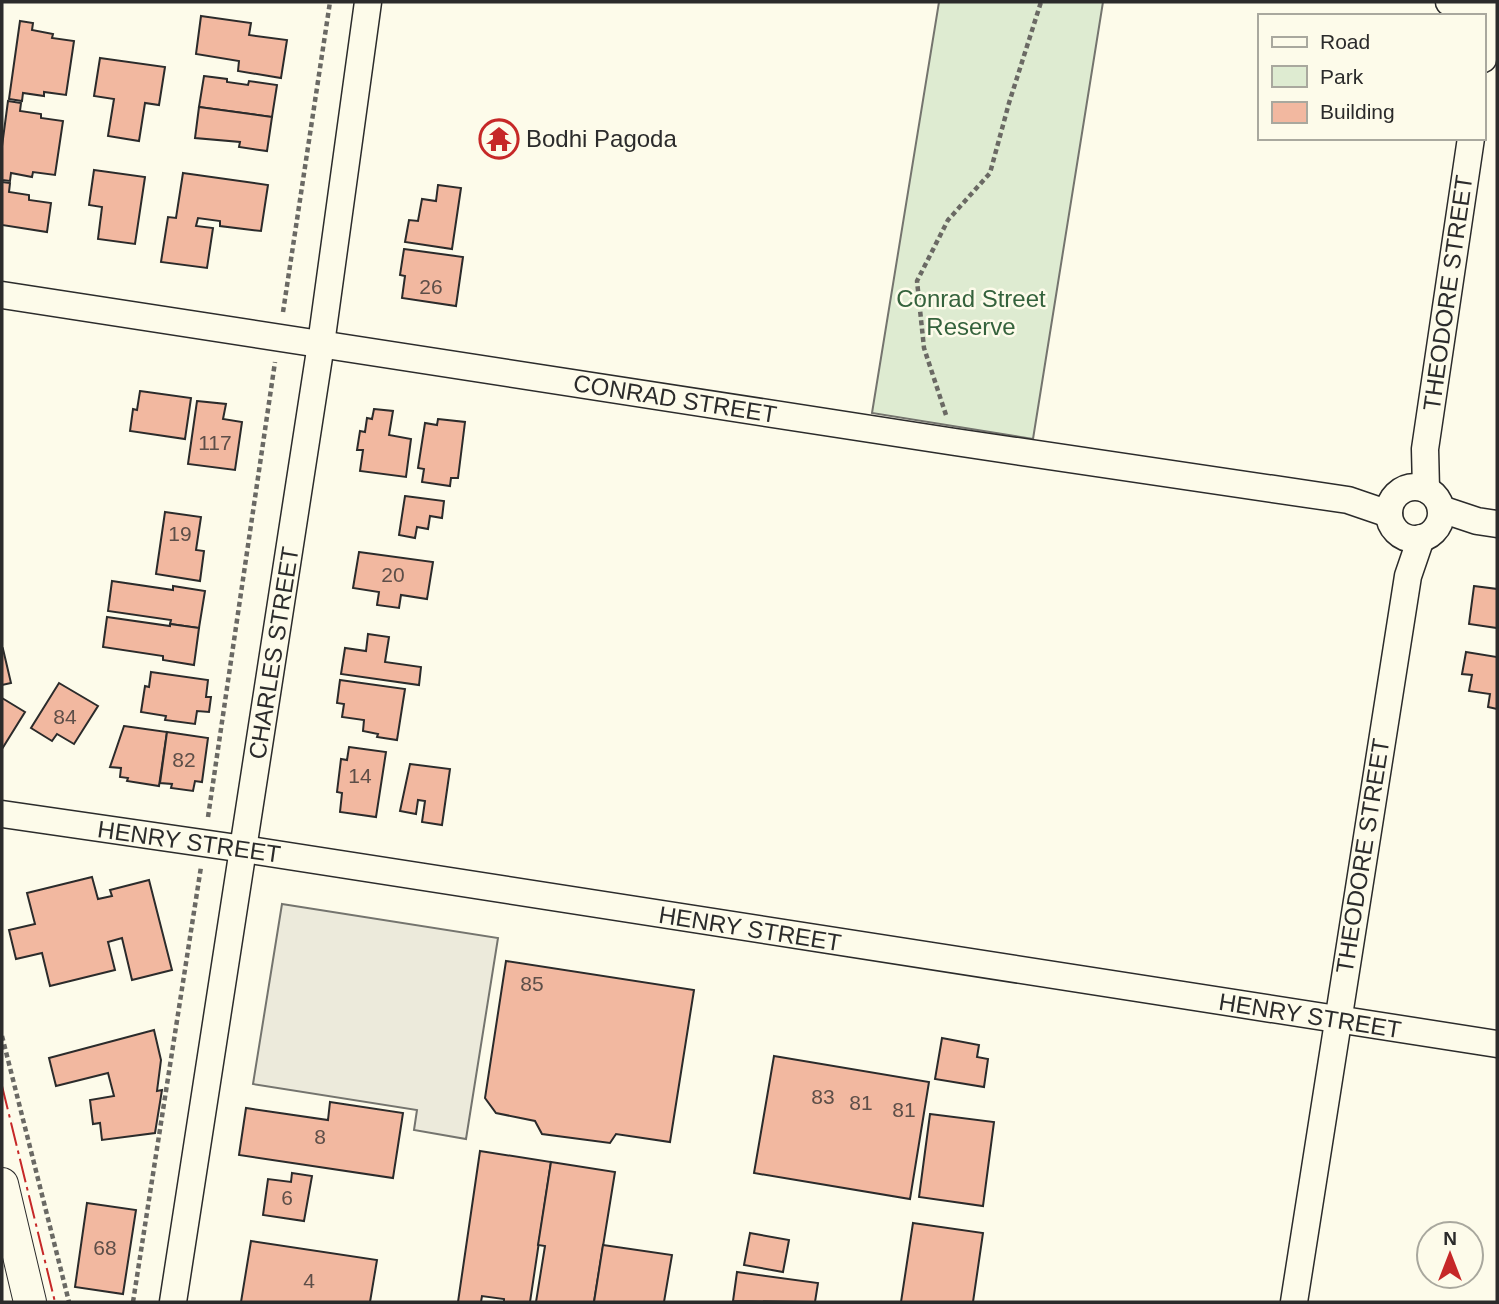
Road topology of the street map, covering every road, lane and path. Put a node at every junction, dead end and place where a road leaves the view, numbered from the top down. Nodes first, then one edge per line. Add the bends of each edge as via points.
1 (330, 2) edge
2 (368, 2) edge
3 (1041, 2) edge
4 (1450, 2) edge
5 (1493, 6) edge
6 (1485, 48) edge
7 (1471, 140) edge
8 (2, 295) edge
9 (279, 338) junction
10 (321, 344) junction
11 (955, 442) junction
12 (1415, 512) junction
13 (1487, 523) edge
14 (2, 814) edge
15 (204, 844) junction
16 (244, 849) junction
17 (1337, 1021) junction
18 (2, 1036) edge
19 (1497, 1044) edge
20 (2, 1184) edge
21 (30, 1302) edge
22 (69, 1302) edge
23 (134, 1302) edge
24 (173, 1302) edge
25 (1294, 1302) edge

1 - 9 path
2 - 10 street, CHARLES STREET
3 - 11 path via 990,173 948,219 917,281 924,348
4 - 5 street
5 - 6 street
7 - 12 street, THEODORE STREET
8 - 9 street, CONRAD STREET
9 - 10 street, CONRAD STREET
9 - 15 path
10 - 11 street, CONRAD STREET
10 - 16 street, CHARLES STREET
11 - 12 street, CONRAD STREET
12 - 13 street, CONRAD STREET
12 - 17 street, THEODORE STREET
14 - 15 street, HENRY STREET
15 - 16 street, HENRY STREET
15 - 23 path
16 - 17 street, HENRY STREET
16 - 24 street, CHARLES STREET
17 - 19 street, HENRY STREET
17 - 25 street, THEODORE STREET
18 - 22 path
20 - 21 street

